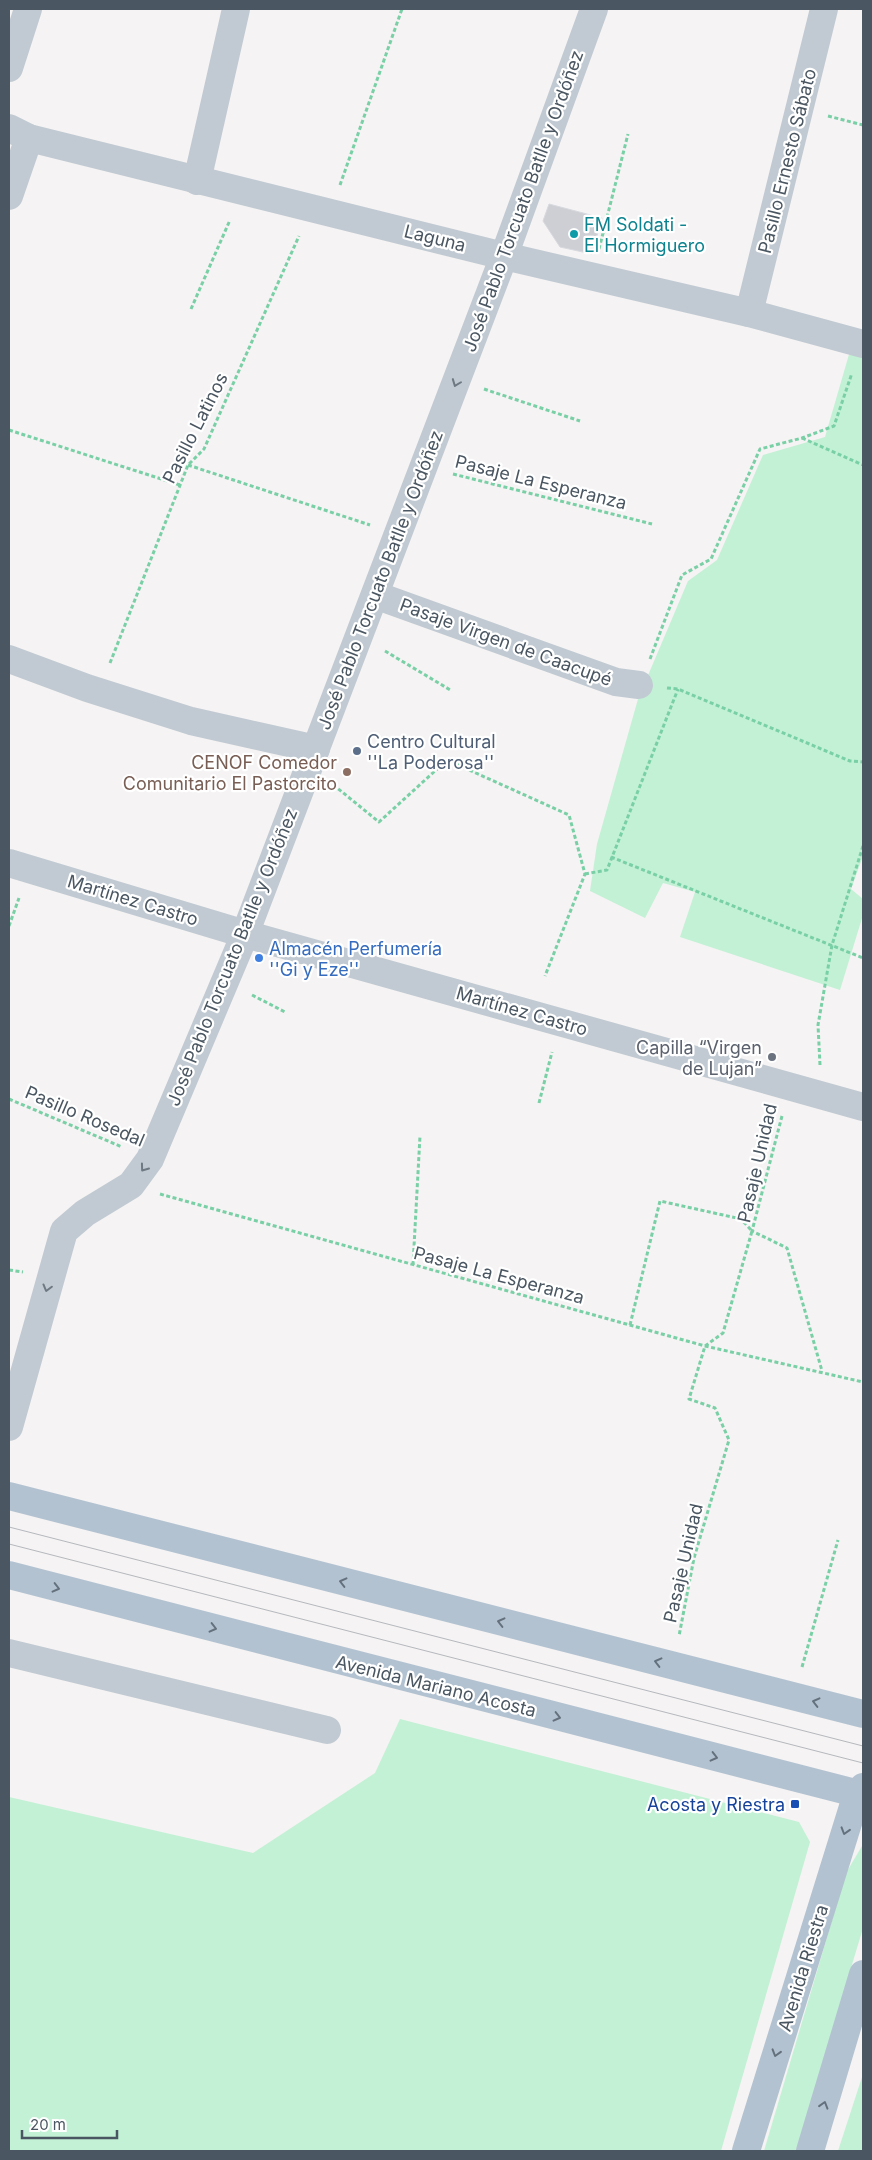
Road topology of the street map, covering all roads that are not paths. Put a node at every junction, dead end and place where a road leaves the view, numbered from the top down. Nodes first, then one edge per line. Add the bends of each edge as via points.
1 (28, 9) edge
2 (236, 9) edge
3 (594, 9) edge
4 (824, 9) edge
5 (9, 68) edge
6 (19, 133) edge
7 (197, 181) junction
8 (9, 196) edge
9 (504, 256) junction
10 (749, 313) junction
11 (862, 344) edge
12 (374, 595) junction
13 (9, 659) edge
14 (639, 685) road end
15 (316, 749) junction
16 (9, 863) edge
17 (245, 934) junction
18 (863, 1107) edge
19 (9, 1427) edge
20 (9, 1496) edge
21 (9, 1576) edge
22 (9, 1653) edge
23 (863, 1714) edge
24 (327, 1730) dead end
25 (861, 1792) edge
26 (863, 1974) edge
27 (746, 2151) edge
28 (810, 2151) edge

1 - 5 street
2 - 7 street
3 - 9 street, José Pablo Torcuato Batlle y Ordóñez
4 - 10 street, Pasillo Ernesto Sábato
6 - 7 street, Laguna
6 - 8 street
7 - 9 street, Laguna
9 - 10 street, Laguna
9 -> 12 street, José Pablo Torcuato Batlle y Ordóñez
10 - 11 street, Laguna
12 - 14 street, Pasaje Virgen de Caacupé via 616,682
12 - 15 street, José Pablo Torcuato Batlle y Ordóñez
13 - 15 street via 191,721
15 - 17 street, José Pablo Torcuato Batlle y Ordóñez
16 - 17 street, Martínez Castro
17 - 18 street, Martínez Castro
17 -> 19 street, José Pablo Torcuato Batlle y Ordóñez via 150,1159 131,1185 85,1213 64,1231
23 -> 20 main road
21 -> 25 main road, Avenida Mariano Acosta
22 - 24 street
25 -> 27 main road, Avenida Riestra
28 -> 26 main road

